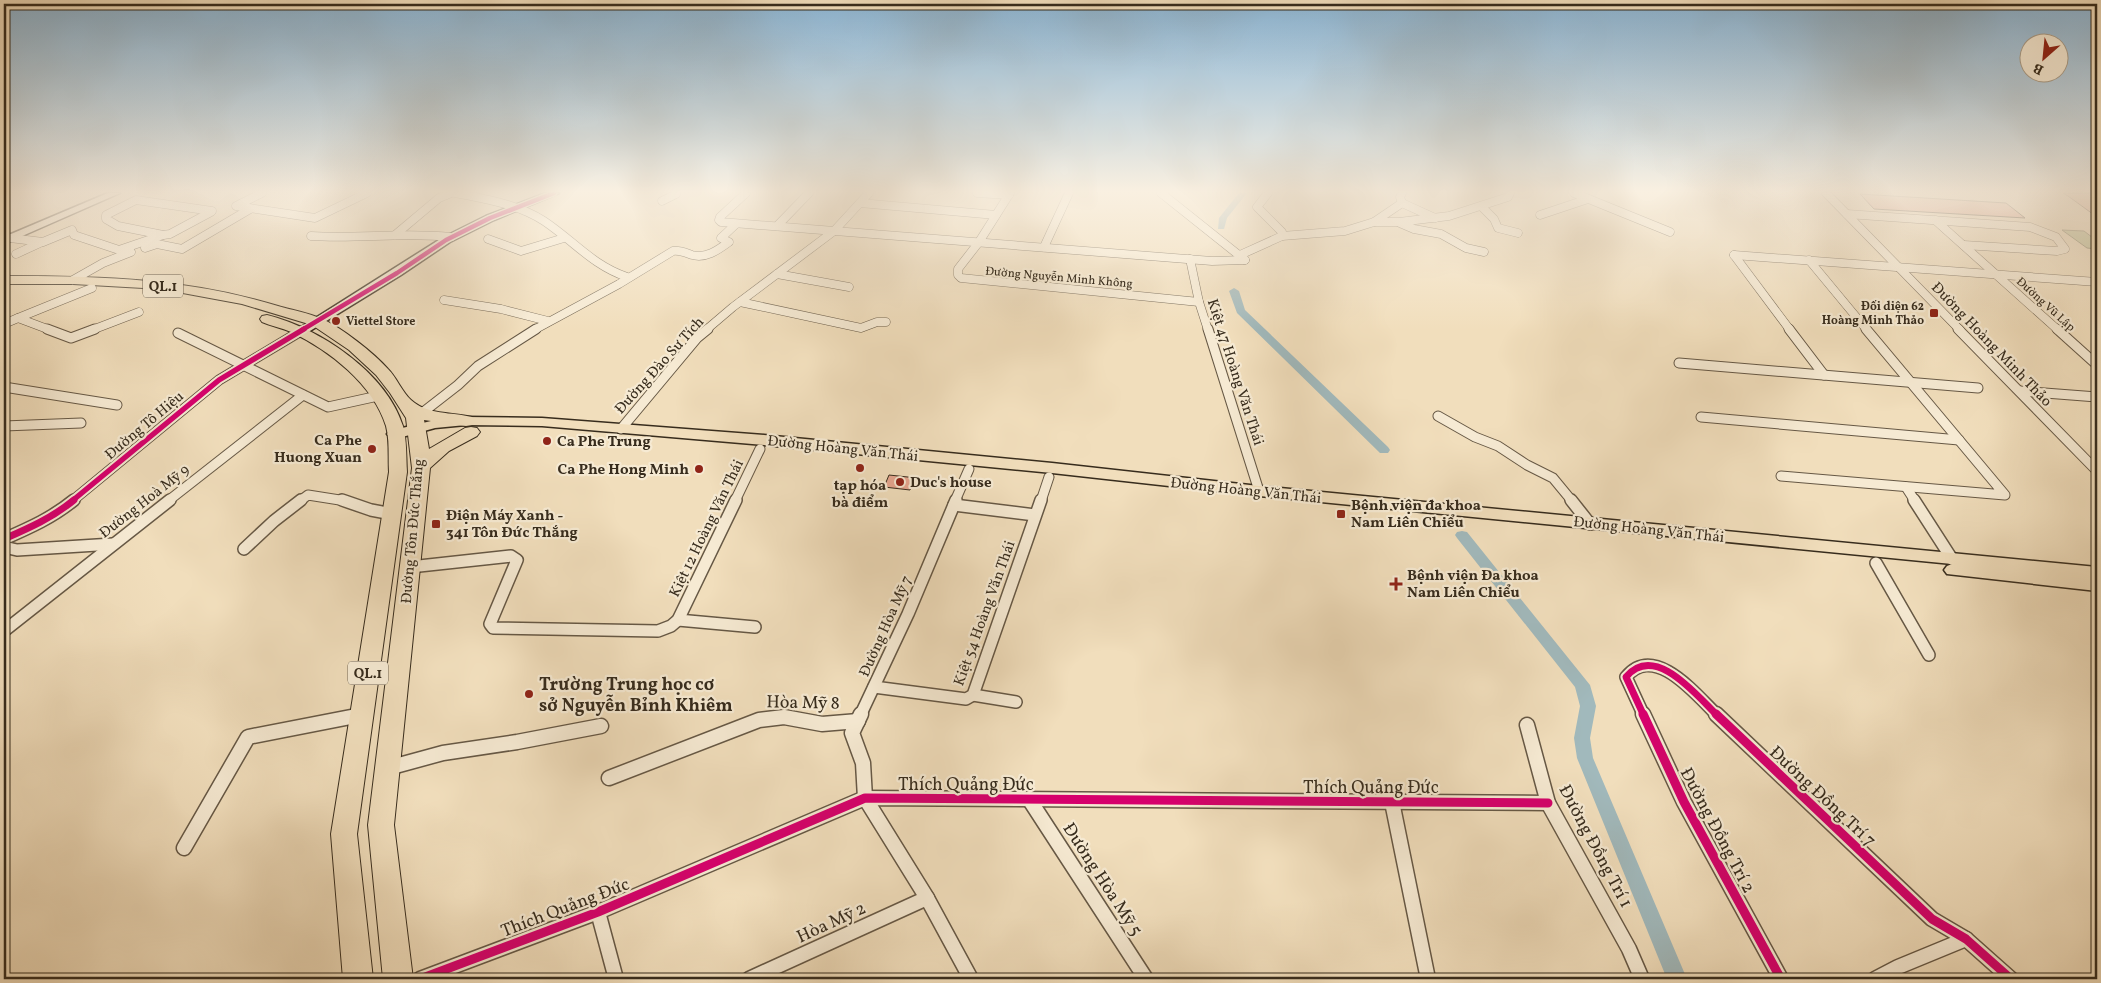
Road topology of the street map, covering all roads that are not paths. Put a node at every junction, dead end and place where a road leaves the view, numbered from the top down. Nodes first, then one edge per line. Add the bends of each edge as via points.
1 (7, 239) edge
2 (51, 239) edge
3 (83, 239) edge
4 (152, 239) edge
5 (199, 239) edge
6 (448, 239) edge
7 (488, 239) dead end
8 (561, 239) edge
9 (565, 239) edge
10 (723, 239) edge
11 (824, 239) edge
12 (938, 239) edge
13 (981, 239) edge
14 (1048, 239) edge
15 (1220, 239) edge
16 (1277, 239) edge
17 (1450, 239) edge
18 (1871, 239) edge
19 (1957, 239) edge
20 (2056, 239) edge
21 (43, 242) junction
22 (979, 242) junction
23 (1964, 245) junction
24 (1044, 247) junction
25 (119, 250) junction
26 (1484, 252) dead end
27 (128, 253) junction
28 (16, 254) dead end
29 (1243, 257) junction
30 (1190, 259) junction
31 (1809, 260) junction
32 (1897, 266) junction
33 (777, 274) junction
34 (1996, 274) junction
35 (627, 277) junction
36 (4, 280) edge
37 (73, 280) junction
38 (2087, 281) junction
39 (2097, 282) edge
40 (4, 287) edge
41 (849, 287) dead end
42 (92, 288) junction
43 (2097, 289) edge
44 (210, 293) junction
45 (194, 300) junction
46 (444, 300) dead end
47 (740, 302) junction
48 (1199, 302) junction
49 (139, 312) dead end
50 (18, 318) junction
51 (548, 321) junction
52 (317, 322) junction
53 (886, 322) dead end
54 (4, 324) edge
55 (301, 331) junction
56 (178, 333) dead end
57 (1679, 363) dead end
58 (2097, 365) edge
59 (243, 366) junction
60 (1824, 375) junction
61 (1911, 382) junction
62 (4, 387) edge
63 (1978, 388) dead end
64 (2020, 391) junction
65 (303, 395) junction
66 (378, 396) junction
67 (2097, 397) edge
68 (117, 405) dead end
69 (1438, 416) dead end
70 (1701, 417) dead end
71 (81, 423) dead end
72 (4, 426) edge
73 (469, 426) junction
74 (621, 428) junction
75 (409, 431) junction
76 (1960, 440) junction
77 (760, 449) junction
78 (421, 468) junction
79 (969, 469) junction
80 (2097, 471) edge
81 (1781, 476) dead end
82 (1049, 477) junction
83 (1906, 487) junction
84 (1259, 491) junction
85 (954, 505) junction
86 (1375, 508) junction
87 (392, 514) junction
88 (1035, 515) junction
89 (1590, 524) junction
90 (4, 539) edge
91 (113, 544) junction
92 (4, 547) edge
93 (244, 549) dead end
94 (1952, 559) junction
95 (1876, 563) junction
96 (410, 567) junction
97 (2097, 573) edge
98 (2097, 585) edge
99 (678, 620) junction
100 (756, 627) dead end
101 (4, 631) edge
102 (1929, 655) dead end
103 (874, 687) junction
104 (1633, 693) joint
105 (972, 695) junction
106 (1016, 702) dead end
107 (362, 715) junction
108 (858, 721) junction
109 (1527, 725) dead end
110 (601, 726) dead end
111 (387, 768) junction
112 (609, 778) dead end
113 (865, 798) junction
114 (1029, 799) junction
115 (1392, 802) junction
116 (1548, 803) junction
117 (184, 848) dead end
118 (928, 898) junction
119 (598, 912) junction
120 (1966, 939) junction
121 (358, 979) edge
122 (398, 979) edge
123 (420, 979) edge
124 (616, 979) edge
125 (749, 979) edge
126 (971, 979) edge
127 (1146, 979) edge
128 (1428, 979) edge
129 (1642, 979) edge
130 (1781, 979) edge
131 (1874, 979) edge
132 (2011, 979) edge

1 - 21 street
2 - 21 street
3 - 25 street
4 - 25 street
5 - 27 street via 182,249 157,244
6 - 52 street
7 - 8 street via 521,251
9 - 35 street via 595,263
10 - 35 street via 729,242 707,255 676,250
11 - 33 street, Đường Đào Sư Tích
12 - 22 street
13 - 22 street, Đường Nguyễn Minh Không
14 - 24 street
15 - 29 street
16 - 29 street
17 - 26 street via 1466,248
18 - 32 street, Đường Hoàng Minh Thảo
19 - 23 street, Đường Vũ Lập
20 - 23 street via 2065,249
21 - 28 street
22 - 24 street
22 - 48 street, Đường Nguyễn Minh Không via 958,269 961,278
23 - 34 street, Đường Vũ Lập
24 - 30 street
25 - 27 street
27 - 37 street
29 - 30 street via 1232,262
30 - 48 street, Kiệt 47 Hoàng Văn Thái
31 - 32 street
31 - 60 street via 1734,255
31 - 61 street
32 - 34 street
32 - 64 street, Đường Hoàng Minh Thảo
33 - 41 street
33 - 47 street, Đường Đào Sư Tích
34 - 38 street
34 - 58 street, Đường Vũ Lập
35 - 51 street
36 - 37 highway, Đường Tôn Đức Thắng / QL.1
37 - 44 highway, Đường Tôn Đức Thắng / QL.1 via 138,283
38 - 39 street
38 - 43 street
40 - 42 highway, Đường Tôn Đức Thắng / QL.1
42 - 45 highway, Đường Tôn Đức Thắng / QL.1
42 - 50 street
44 - 45 highway
44 - 52 highway, Đường Tôn Đức Thắng / QL.1
45 - 55 highway, Đường Tôn Đức Thắng / QL.1 via 256,315
46 - 51 street
47 - 53 street via 861,328
47 - 74 street, Đường Đào Sư Tích via 697,338
48 - 84 street, Kiệt 47 Hoàng Văn Thái
49 - 50 street via 72,338
50 - 54 street
51 - 75 street via 478,366
52 - 55 street
52 - 75 highway, Đường Tôn Đức Thắng / QL.1 via 354,347 382,372 415,418
55 - 59 street, Đường Tô Hiệu
55 - 66 highway, Đường Tôn Đức Thắng / QL.1 via 336,353 364,378
56 - 59 street
57 - 60 street
59 - 65 street
59 - 90 street, Đường Tô Hiệu via 202,393 58,513
60 - 61 street
61 - 63 street
61 - 76 street
62 - 68 street
64 - 67 street
64 - 80 street, Đường Hoàng Minh Thảo
65 - 66 street via 328,407
65 - 91 street, Đường Hoà Mỹ 9
66 - 75 highway, Đường Tôn Đức Thắng / QL.1 via 393,423
69 - 89 street via 1553,478
70 - 76 street
71 - 72 street
73 - 74 main road, Đường Hoàng Văn Thái via 542,422
73 - 75 main road, Đường Hoàng Văn Thái
73 - 75 highway via 429,416
73 - 77 main road, Đường Hoàng Văn Thái
73 - 78 highway via 429,456
74 - 84 main road, Đường Hoàng Văn Thái via 1042,467
75 - 78 highway, Đường Tôn Đức Thắng / QL.1 via 420,448
75 - 87 highway, Đường Tôn Đức Thắng / QL.1 via 398,472
76 - 83 street via 2005,495
77 - 79 main road, Đường Hoàng Văn Thái
77 - 99 street, Kiệt 12 Hoàng Văn Thái
78 - 96 highway, Đường Tôn Đức Thắng / QL.1
79 - 82 main road, Đường Hoàng Văn Thái
79 - 85 street, Đường Hòa Mỹ 7
81 - 83 street
82 - 86 main road, Đường Hoàng Văn Thái
82 - 88 street, Kiệt 54 Hoàng Văn Thái
83 - 94 street
84 - 86 main road, Đường Hoàng Văn Thái
85 - 88 street
85 - 103 street, Đường Hòa Mỹ 7
86 - 89 main road, Đường Hoàng Văn Thái
86 - 95 main road, Đường Hoàng Văn Thái
87 - 93 street via 339,499 308,495
87 - 107 highway, Đường Tôn Đức Thắng / QL.1
88 - 105 street, Kiệt 54 Hoàng Văn Thái
89 - 94 main road, Đường Hoàng Văn Thái
91 - 92 street via 17,550
91 - 101 street, Đường Hoà Mỹ 9
94 - 97 main road, Đường Hoàng Văn Thái
95 - 98 main road, Đường Hoàng Văn Thái
95 - 102 street
96 - 99 street via 510,556 517,560 490,624 493,628 658,631
96 - 111 highway, Đường Tôn Đức Thắng / QL.1
99 - 100 street
103 - 105 street, Kiệt 54 Hoàng Văn Thái via 966,699
103 - 108 street, Đường Hòa Mỹ 7
104 - 120 street, Đường Đồng Trí 7 via 1626,677 1640,667 1662,667 1678,678 1932,919
104 - 130 street, Đường Đồng Trí 2 via 1684,802
105 - 106 street
107 - 117 street via 248,737
107 - 121 highway, Đường Tôn Đức Thắng / QL.1 via 344,834
108 - 112 street, Hòa Mỹ 8 via 822,724 784,717 759,720
108 - 113 street, Đường Hòa Mỹ 7 via 852,733 863,763
109 - 116 street, Đường Đồng Trí 1
110 - 111 street via 443,753
111 - 122 highway, Đường Tôn Đức Thắng / QL.1 via 381,825
113 - 114 street, Thích Quảng Đức
113 - 118 street
113 - 119 street, Thích Quảng Đức
114 - 115 street, Thích Quảng Đức
114 - 127 street, Đường Hòa Mỹ 5
115 - 116 street, Thích Quảng Đức
115 - 128 street
116 - 129 street, Đường Đồng Trí 1 via 1629,949
118 - 125 street, Hòa Mỹ 2
118 - 126 street
119 - 123 street, Thích Quảng Đức
119 - 124 street
120 - 131 street
120 - 132 street, Đường Đồng Trí 7

